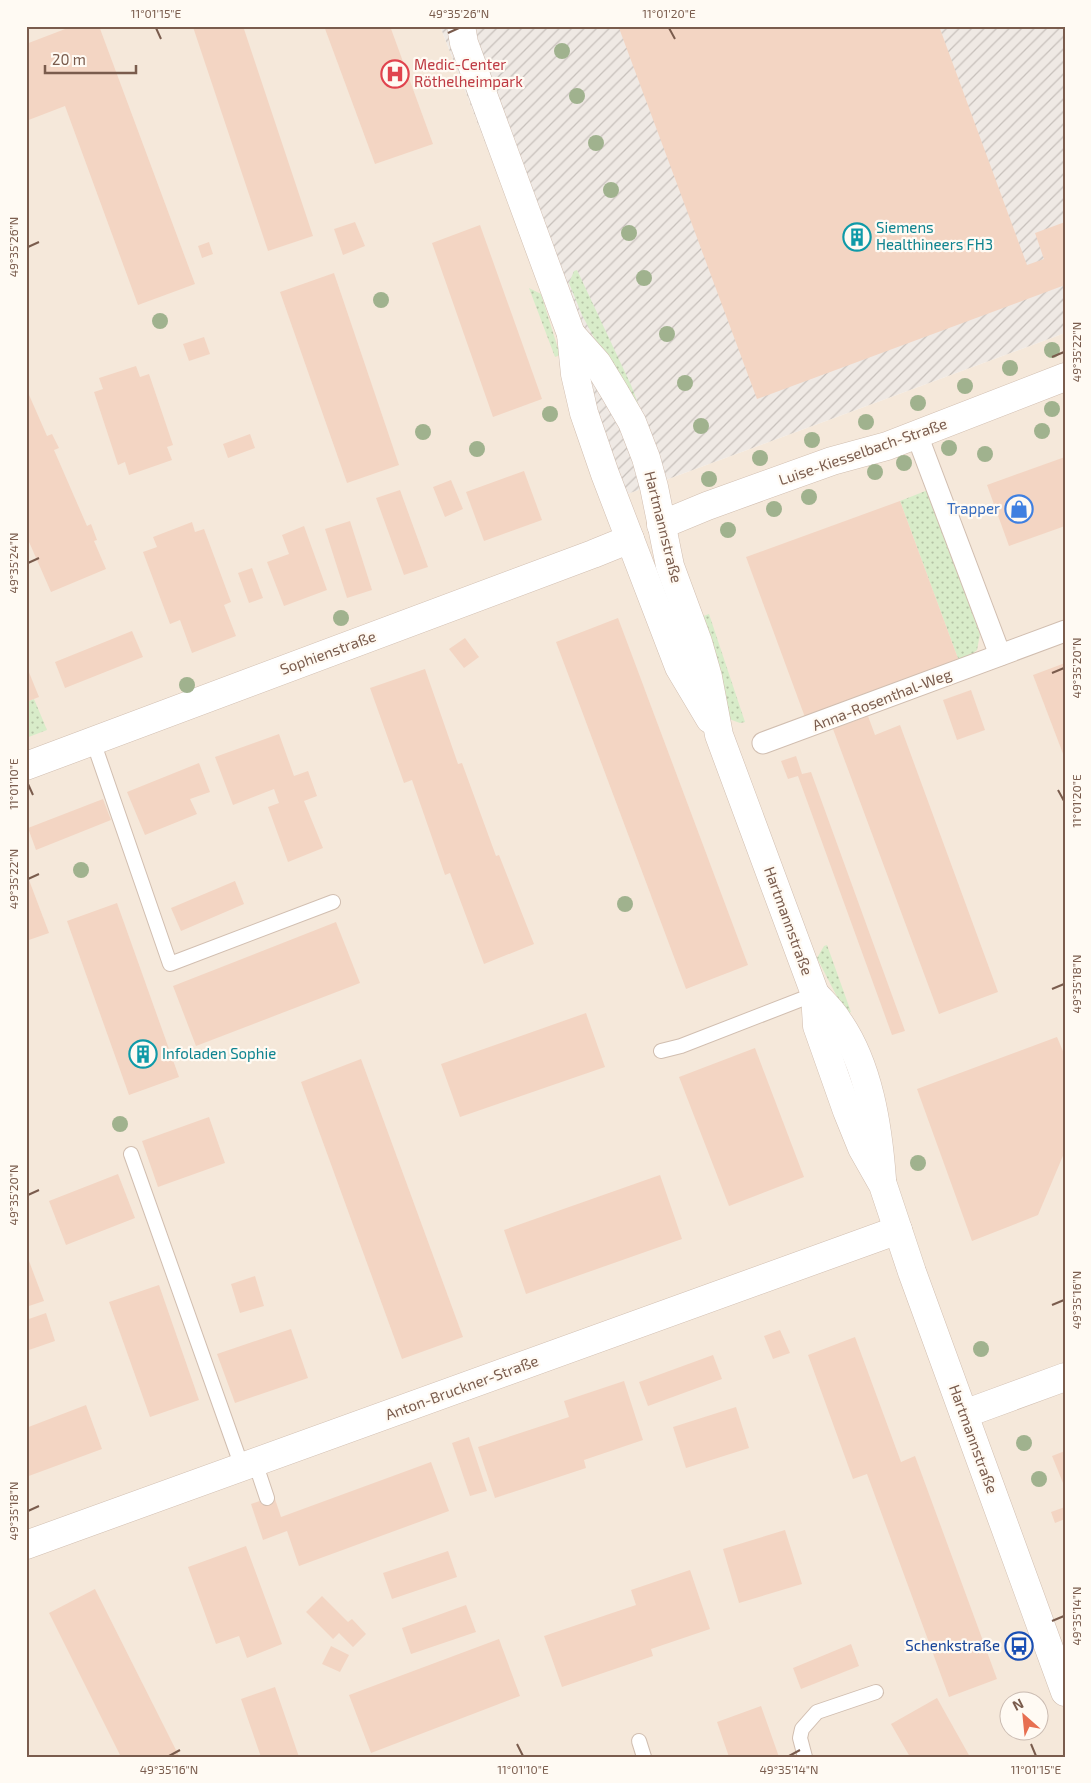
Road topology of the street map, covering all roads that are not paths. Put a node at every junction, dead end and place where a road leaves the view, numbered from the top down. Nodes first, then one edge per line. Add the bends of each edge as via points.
1 (460, 32) edge
2 (571, 334) junction
3 (1065, 377) edge
4 (917, 435) junction
5 (661, 525) junction
6 (630, 539) junction
7 (1065, 631) edge
8 (1000, 655) junction
9 (719, 735) junction
10 (93, 741) junction
11 (763, 744) dead end
12 (26, 766) edge
13 (333, 902) dead end
14 (815, 994) junction
15 (661, 1051) dead end
16 (132, 1154) dead end
17 (898, 1230) junction
18 (1065, 1377) edge
19 (964, 1414) junction
20 (248, 1465) junction
21 (267, 1498) dead end
22 (26, 1545) edge
23 (876, 1692) dead end
24 (1065, 1692) edge
25 (639, 1741) dead end
26 (644, 1757) edge
27 (805, 1757) edge

1 - 2 street, Hartmannstraße
2 - 5 street, Hartmannstraße via 597,363 632,422 651,477
2 - 6 street, Hartmannstraße via 575,374 584,413
3 - 4 street, Luise-Kiesselbach-Straße
4 - 5 street, Luise-Kiesselbach-Straße via 832,461
4 - 8 street
5 - 6 street, Luise-Kiesselbach-Straße
5 - 9 street, Hartmannstraße via 670,566 708,678
6 - 9 street, Hartmannstraße via 679,667
6 - 10 street, Sophienstraße
7 - 8 street, Anna-Rosenthal-Weg
8 - 11 street, Anna-Rosenthal-Weg
9 - 14 street, Hartmannstraße
10 - 12 street, Sophienstraße
10 - 13 lane via 170,964
14 - 15 lane
14 - 17 street, Hartmannstraße via 838,1020 861,1069 872,1102 883,1185
16 - 20 lane
17 - 19 street, Hartmannstraße
17 - 20 street, Anton-Bruckner-Straße
18 - 19 street
19 - 24 street, Hartmannstraße
20 - 21 lane
20 - 22 street, Anton-Bruckner-Straße
23 - 27 lane via 817,1712 802,1729 800,1738
25 - 26 lane

